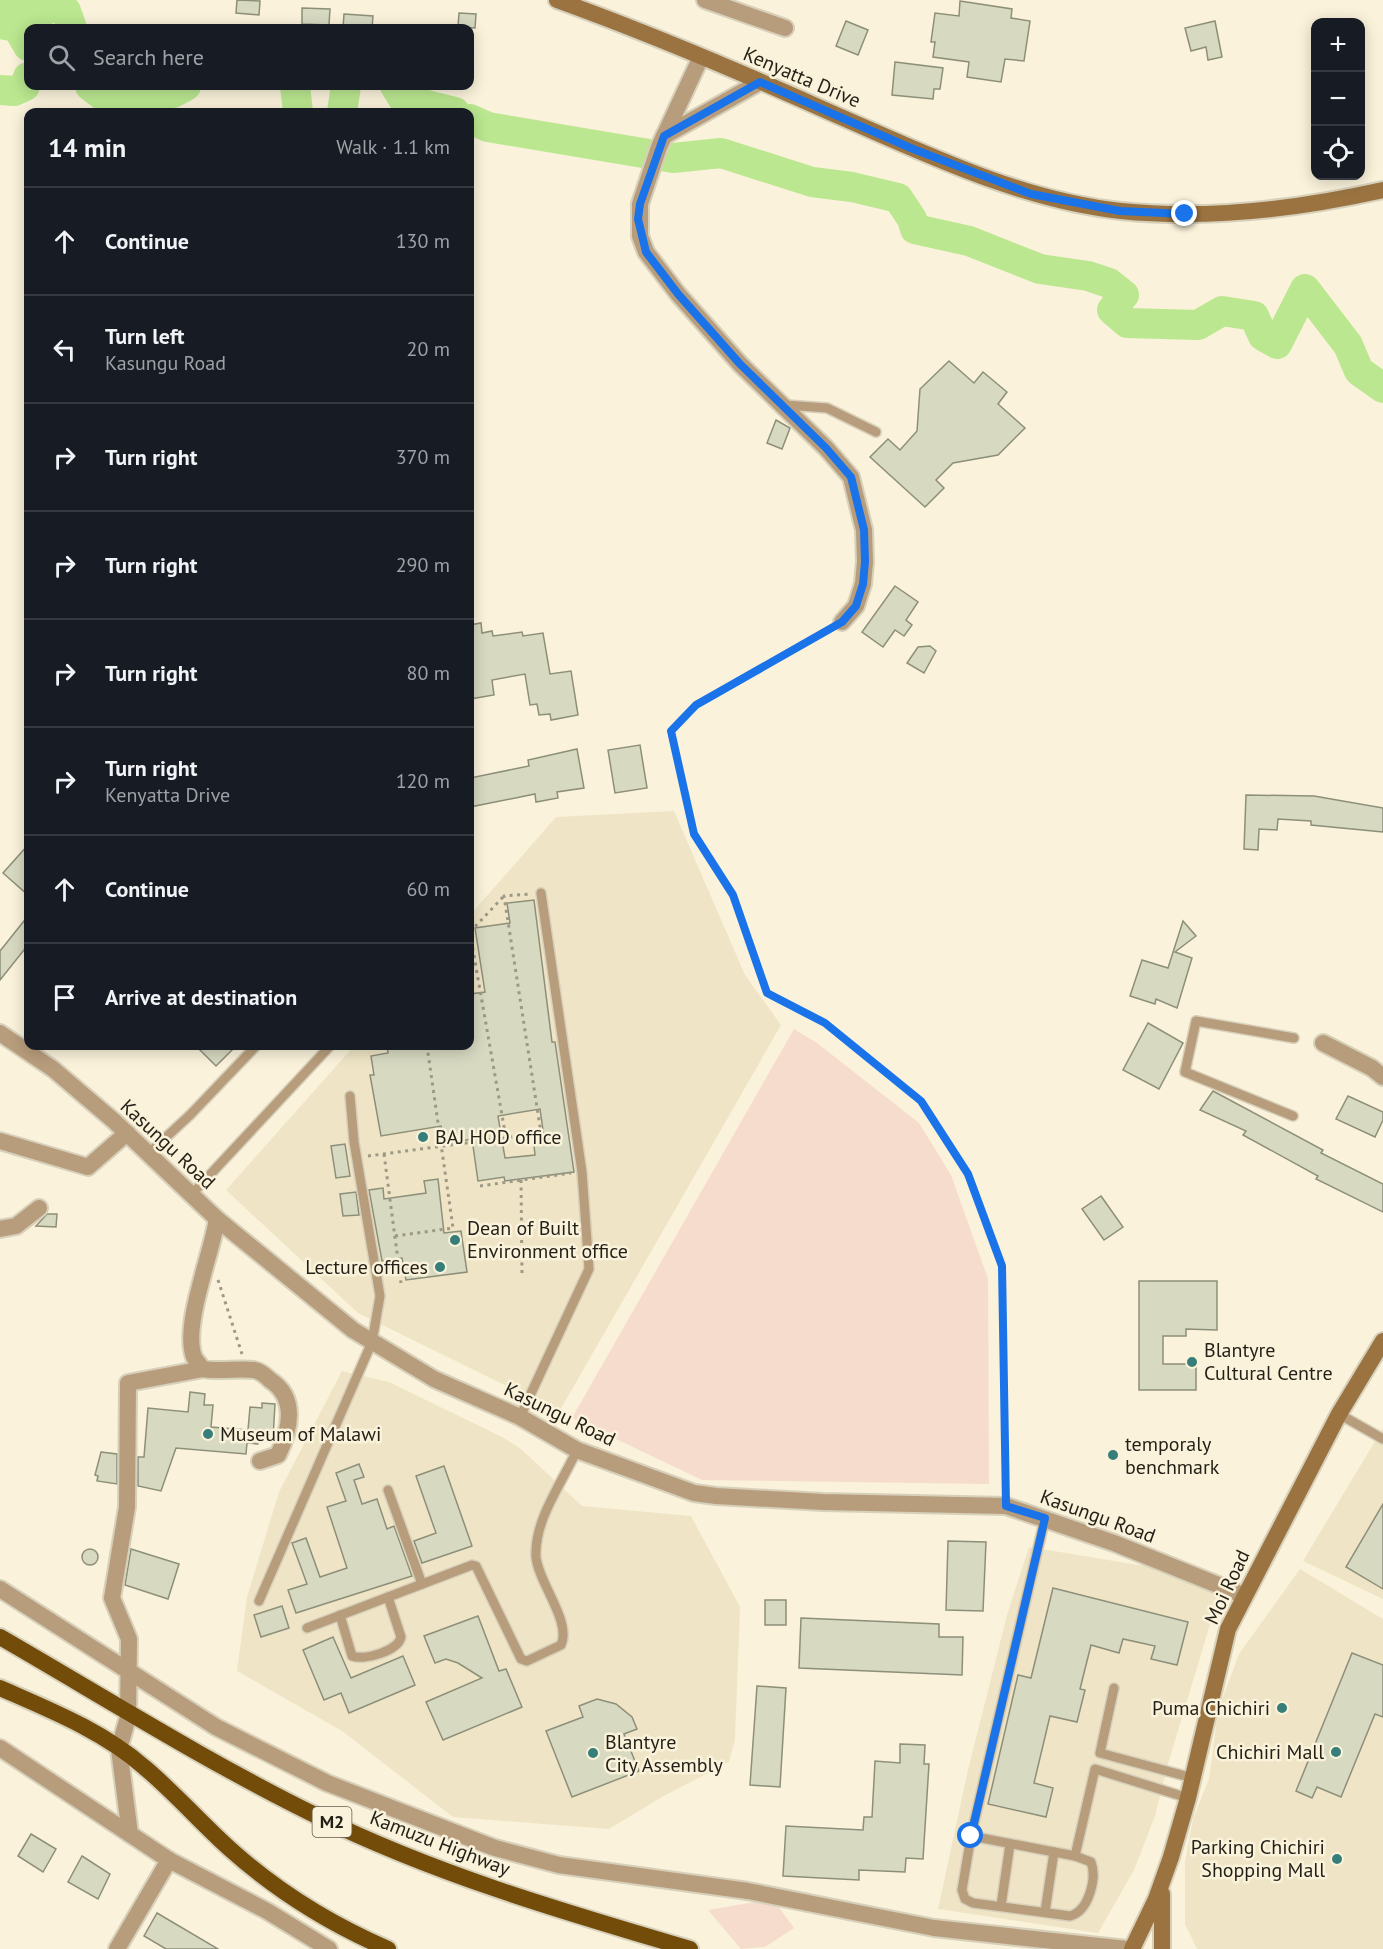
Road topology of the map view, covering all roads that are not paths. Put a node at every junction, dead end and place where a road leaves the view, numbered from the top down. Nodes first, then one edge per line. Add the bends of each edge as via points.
1 (556, 0) edge
2 (705, 0) edge
3 (785, 28) dead end
4 (701, 57) junction
5 (760, 82) junction
6 (662, 141) junction
7 (1383, 190) edge
8 (782, 405) junction
9 (876, 432) dead end
10 (842, 622) road end
11 (542, 893) road end
12 (0, 1033) edge
13 (1294, 1038) dead end
14 (1323, 1043) dead end
15 (24, 1049) edge
16 (25, 1050) edge
17 (252, 1050) edge
18 (326, 1050) edge
19 (1383, 1077) edge
20 (350, 1096) dead end
21 (1293, 1116) dead end
22 (127, 1133) junction
23 (0, 1141) edge
24 (149, 1153) junction
25 (192, 1194) junction
26 (39, 1209) dead end
27 (217, 1219) junction
28 (0, 1229) edge
29 (1383, 1341) edge
30 (372, 1342) junction
31 (203, 1369) junction
32 (1339, 1414) junction
33 (520, 1417) junction
34 (1383, 1439) edge
35 (577, 1450) junction
36 (260, 1461) dead end
37 (388, 1490) dead end
38 (1045, 1518) junction
39 (422, 1584) junction
40 (0, 1588) edge
41 (1243, 1595) junction
42 (388, 1597) junction
43 (259, 1601) dead end
44 (340, 1615) junction
45 (307, 1628) dead end
46 (0, 1637) edge
47 (128, 1673) junction
48 (0, 1688) edge
49 (1114, 1688) dead end
50 (128, 1711) junction
51 (0, 1748) edge
52 (119, 1749) junction
53 (1100, 1753) junction
54 (1095, 1769) junction
55 (1192, 1778) junction
56 (1188, 1798) junction
57 (130, 1834) junction
58 (971, 1836) junction
59 (1010, 1844) junction
60 (1054, 1852) junction
61 (1075, 1856) junction
62 (169, 1860) junction
63 (1166, 1873) junction
64 (1001, 1905) junction
65 (1045, 1912) junction
66 (117, 1949) edge
67 (329, 1949) edge
68 (388, 1949) edge
69 (690, 1949) edge
70 (1127, 1949) edge
71 (1132, 1949) edge
72 (1162, 1949) edge

1 - 4 main road, Kenyatta Drive
2 - 3 street
4 - 5 main road, Kenyatta Drive
4 - 6 street
5 - 6 street
5 - 7 main road, Kenyatta Drive via 913,149 1031,194 1120,211 1185,214 1284,208
6 - 8 street via 638,219 646,252 740,364
8 - 9 lane via 827,408
8 - 10 street via 851,477 864,530 865,562 856,606
11 - 33 lane via 582,1172 589,1269
12 - 15 street, Kasungu Road
13 - 21 lane via 1196,1021 1185,1072
14 - 19 street
16 - 22 street, Kasungu Road
17 - 24 lane
18 - 25 lane
20 - 30 lane via 380,1296
22 - 23 street via 88,1167
22 - 24 street, Kasungu Road
24 - 25 street, Kasungu Road
25 - 27 street, Kasungu Road
26 - 28 street via 16,1226
27 - 30 street, Kasungu Road
27 - 31 street via 196,1309 194,1358
29 - 32 main road, Moi Road
30 - 33 street, Kasungu Road via 434,1379
30 - 43 lane
31 - 36 street via 256,1370 284,1394 290,1422 278,1455
31 - 47 street via 128,1383 127,1507 112,1598 129,1639
32 - 34 lane
32 - 41 main road, Moi Road
33 - 35 street, Kasungu Road
35 - 38 street, Kasungu Road via 694,1493 823,1502 1006,1506
35 - 39 lane via 540,1527 536,1558 563,1630 561,1645 527,1661 520,1659 476,1566 468,1564
37 - 39 lane
38 - 41 street, Kasungu Road
38 - 58 lane
39 - 42 lane
40 - 47 street
41 - 55 main road, Moi Road via 1228,1629
42 - 44 lane
42 - 44 lane via 401,1637 393,1647 362,1658 352,1656
44 - 45 lane
46 - 50 highway, Kamuzu Highway / M2
47 - 50 street
47 - 70 street via 216,1727 327,1783 495,1848 560,1865 748,1892 934,1928
48 - 52 highway via 83,1726
49 - 53 lane
50 - 52 street
50 - 69 highway, Kamuzu Highway / M2 via 316,1816 398,1851 497,1889
51 - 57 street
52 - 57 street
52 - 68 highway via 278,1888 321,1918
53 - 54 lane
53 - 55 lane
54 - 56 lane
54 - 61 lane
55 - 56 main road, Moi Road
56 - 63 main road, Moi Road
57 - 62 street
58 - 59 lane
58 - 64 lane via 962,1890 965,1899
59 - 60 lane
59 - 64 lane
60 - 61 lane
60 - 65 lane
61 - 65 lane via 1091,1862 1093,1868 1083,1910 1070,1916
62 - 66 street
62 - 67 street via 267,1911
63 - 71 main road
63 - 72 main road via 1161,1905
64 - 65 lane

